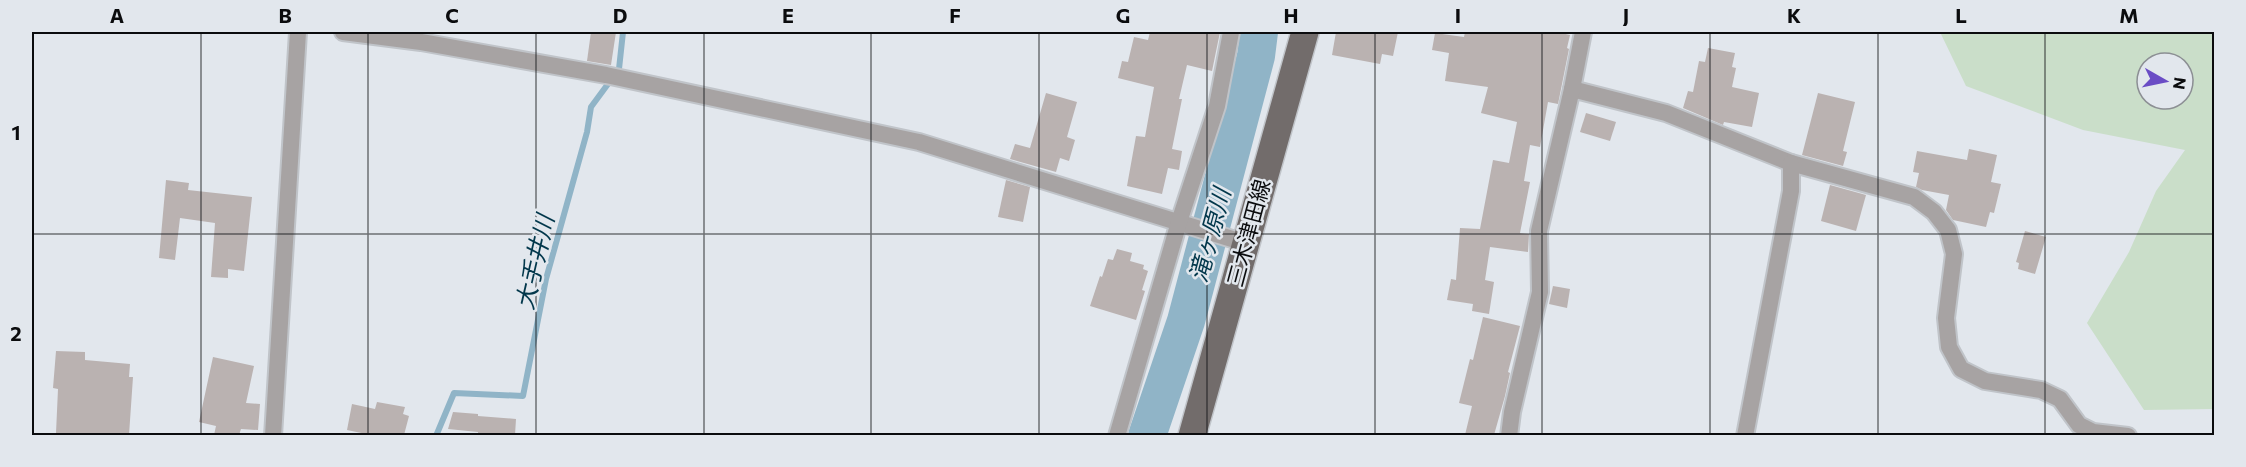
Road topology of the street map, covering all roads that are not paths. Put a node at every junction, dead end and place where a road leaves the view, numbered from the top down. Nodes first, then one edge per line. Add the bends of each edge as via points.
1 (298, 32) edge
2 (343, 32) edge
3 (1231, 32) edge
4 (1305, 32) edge
5 (1583, 32) edge
6 (1572, 89) junction
7 (1791, 163) junction
8 (1185, 224) junction
9 (1239, 241) junction
10 (273, 435) edge
11 (1117, 435) edge
12 (1192, 435) edge
13 (1509, 435) edge
14 (1744, 435) edge
15 (2128, 435) edge

1 - 10 street
2 - 8 street via 606,75 919,142
3 - 8 street via 1217,105
4 - 9 main road, 三木津田線
5 - 6 street
6 - 7 street via 1666,113
6 - 13 street via 1539,231 1540,292
7 - 14 street via 1791,191
7 - 15 street via 1914,197 1934,212 1948,230 1954,254 1946,318 1949,347 1961,369 1985,381 2041,390 2060,399 2079,425 2092,432
8 - 9 street
8 - 11 street
9 - 12 main road, 三木津田線

